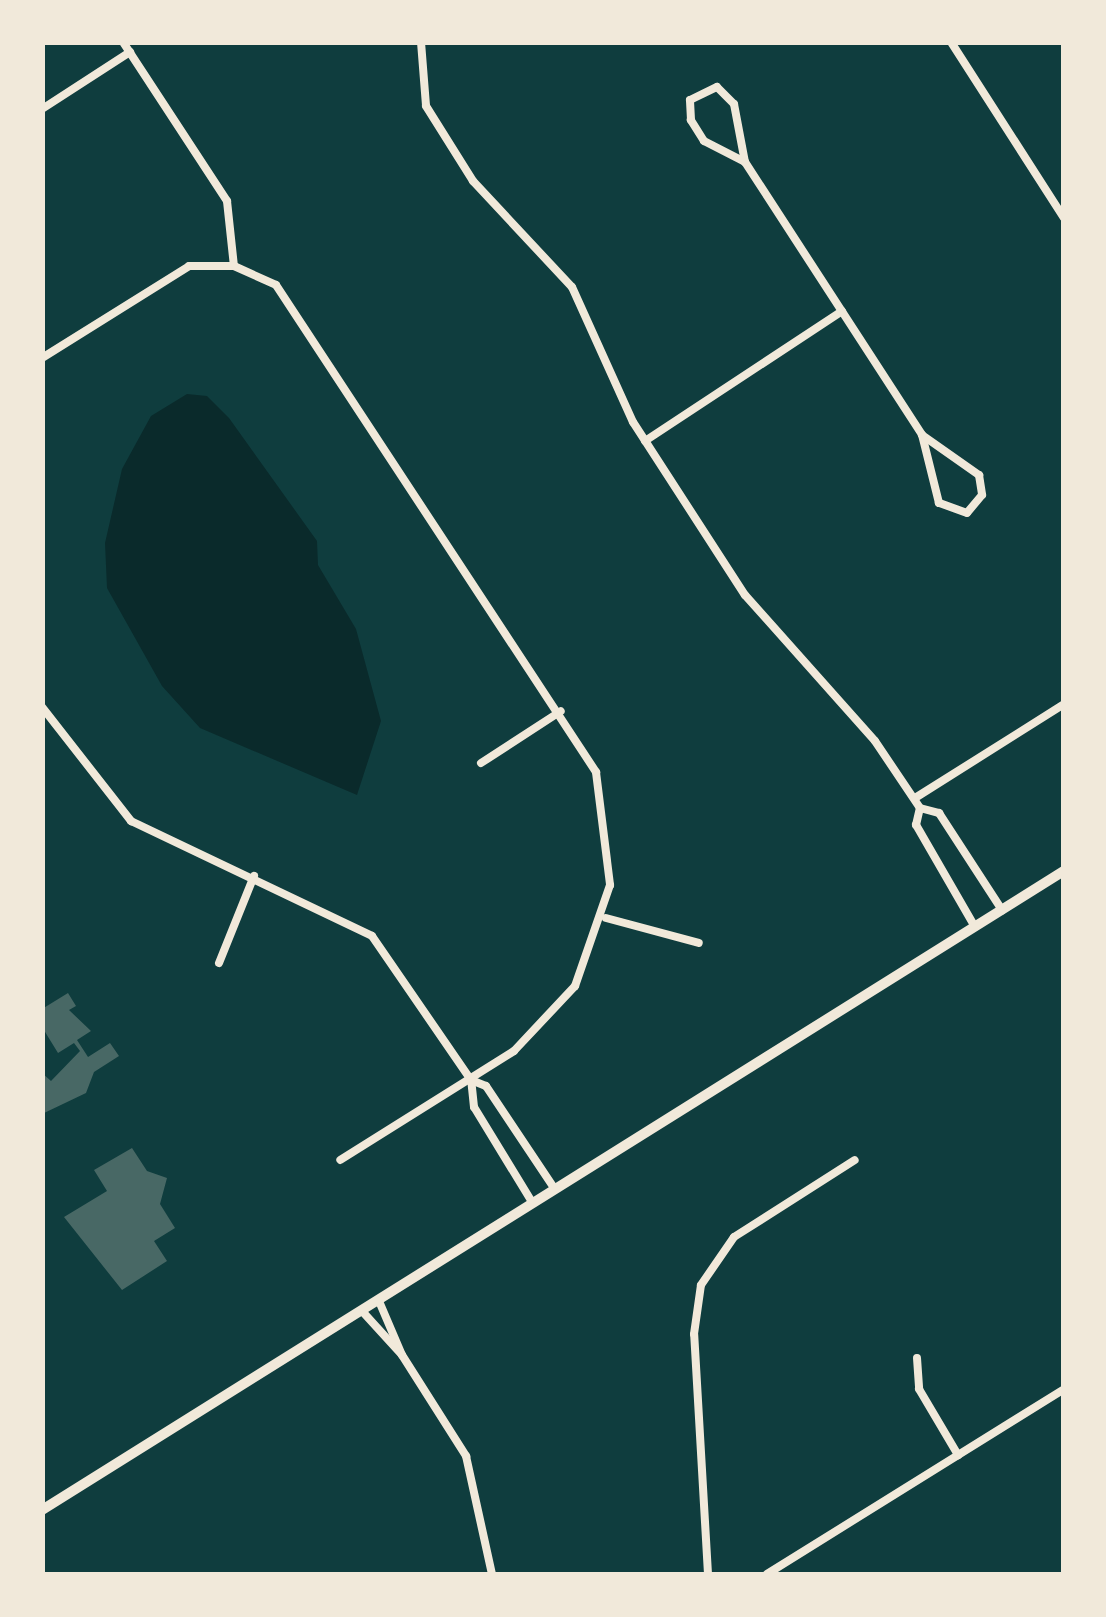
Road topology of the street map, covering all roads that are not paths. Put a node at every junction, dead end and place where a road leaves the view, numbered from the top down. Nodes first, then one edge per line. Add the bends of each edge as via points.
1 (123, 42) edge
2 (420, 42) edge
3 (951, 42) edge
4 (130, 52) junction
5 (42, 109) edge
6 (744, 162) junction
7 (1064, 218) edge
8 (234, 266) junction
9 (842, 311) junction
10 (42, 358) edge
11 (922, 435) junction
12 (644, 441) junction
13 (1064, 704) edge
14 (42, 707) edge
15 (561, 711) junction
16 (480, 763) dead end
17 (915, 798) junction
18 (920, 808) junction
19 (1064, 871) edge
20 (254, 876) junction
21 (1002, 910) junction
22 (606, 918) junction
23 (975, 927) junction
24 (699, 943) dead end
25 (218, 963) dead end
26 (471, 1080) junction
27 (340, 1160) dead end
28 (855, 1160) dead end
29 (554, 1188) junction
30 (532, 1202) junction
31 (379, 1300) junction
32 (362, 1310) junction
33 (402, 1355) junction
34 (917, 1358) dead end
35 (1064, 1389) edge
36 (958, 1454) junction
37 (42, 1510) edge
38 (492, 1574) edge
39 (708, 1574) edge
40 (766, 1574) edge

1 - 4 street
2 - 12 street via 429,112 482,193 578,298
3 - 7 street
4 - 5 street
4 - 8 street via 227,202
6 - 6 street via 734,104 717,86 703,88 688,109 696,130
6 - 9 street
8 - 10 street via 175,271
8 - 15 street via 294,304 444,552
9 - 11 street
9 - 12 street
11 - 11 street via 939,503 967,513 982,494 979,475
12 - 17 street via 755,608
13 - 17 street
14 - 20 street via 121,814
15 - 16 street
15 - 22 street via 605,802
17 - 18 street
18 - 21 street via 939,813
18 - 23 street via 916,825
19 - 21 street
20 - 25 street
20 - 26 street via 372,936
21 - 23 street
22 - 24 street
22 - 26 street via 553,1015
23 - 29 street
26 - 27 street
26 - 29 street via 486,1086
26 - 30 street via 474,1107
28 - 39 street via 734,1237 702,1285 694,1334
29 - 30 street
30 - 31 street
31 - 32 street
31 - 33 street
32 - 33 street
32 - 37 street
33 - 38 street via 470,1468
34 - 36 street via 919,1388
35 - 36 street
36 - 40 street

